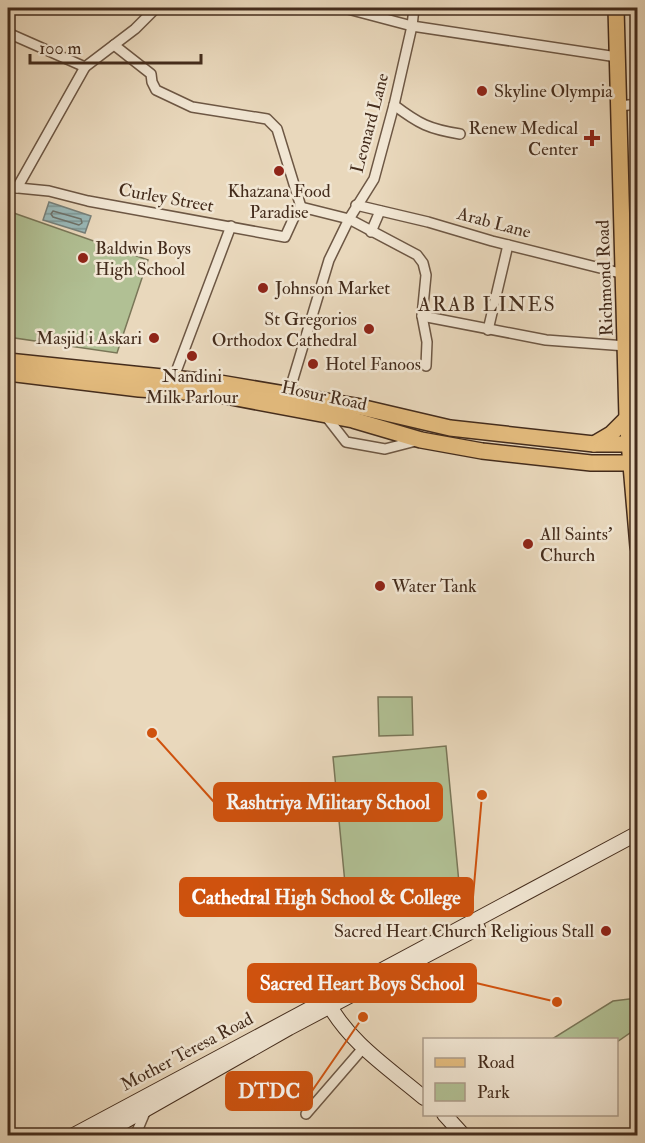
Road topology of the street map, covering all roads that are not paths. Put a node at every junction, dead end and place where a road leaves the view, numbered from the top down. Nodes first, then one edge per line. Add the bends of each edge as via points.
1 (156, 8) edge
2 (344, 8) edge
3 (414, 8) edge
4 (616, 8) edge
5 (412, 26) junction
6 (8, 33) edge
7 (114, 45) junction
8 (617, 57) junction
9 (85, 67) junction
10 (638, 104) edge
11 (394, 105) junction
12 (619, 106) junction
13 (460, 134) dead end
14 (12, 188) edge
15 (356, 206) junction
16 (301, 207) junction
17 (380, 211) junction
18 (349, 219) junction
19 (231, 226) junction
20 (371, 232) junction
21 (508, 245) junction
22 (628, 282) edge
23 (422, 316) junction
24 (488, 330) junction
25 (626, 346) junction
26 (8, 361) edge
27 (426, 366) dead end
28 (8, 373) edge
29 (174, 377) junction
30 (287, 401) junction
31 (324, 415) junction
32 (627, 417) junction
33 (421, 440) junction
34 (594, 444) junction
35 (633, 444) edge
36 (634, 463) edge
37 (638, 547) edge
38 (638, 832) edge
39 (638, 842) edge
40 (328, 1003) junction
41 (364, 1047) junction
42 (423, 1097) edge
43 (146, 1110) junction
44 (306, 1114) dead end
45 (446, 1116) edge
46 (72, 1136) edge
47 (99, 1136) edge
48 (135, 1136) edge
49 (464, 1136) edge

1 - 7 street
2 - 5 street
3 - 5 street, Leonard Lane
4 - 8 main road, Richmond Road
5 - 8 street
5 - 11 street, Leonard Lane
6 - 9 street
7 - 9 street
7 - 16 street via 151,74 156,90 192,107 267,119 277,129
8 - 12 main road, Richmond Road
9 - 14 street
10 - 12 street
11 - 13 street via 423,125
11 - 15 street, Leonard Lane via 374,179
12 - 22 main road, Richmond Road
14 - 19 street, Curley Street via 49,191
15 - 17 street, Arab Lane
15 - 18 street, Leonard Lane
16 - 18 street
16 - 19 street, Curley Street via 285,237
17 - 20 street
17 - 21 street, Arab Lane
18 - 20 street
18 - 30 street, Leonard Lane via 329,260
19 - 29 street
20 - 23 street via 407,248 423,263 426,275
21 - 22 street, Arab Lane
21 - 24 street
22 - 25 main road, Richmond Road
23 - 24 street
23 - 27 street
24 - 25 street via 546,340
25 - 32 main road, Richmond Road
26 - 29 main road, Hosur Road
28 - 30 main road, Hosur Road
29 - 30 main road, Hosur Road
30 - 31 main road, Hosur Road
30 - 34 main road, Hosur Road via 356,406 450,428
31 - 33 main road, Hosur Road
31 - 33 street via 346,442 385,449
32 - 34 main road via 611,434
32 - 35 main road, Richmond Road
33 - 36 main road, Hosur Road via 545,459
34 - 35 main road, Hosur Road
35 - 36 main road, Richmond Road
36 - 37 main road, Richmond Road
38 - 40 street, Mother Teresa Road
39 - 40 street, Mother Teresa Road
40 - 41 street via 339,1022
40 - 43 street, Mother Teresa Road
40 - 46 street, Mother Teresa Road
41 - 42 street
41 - 44 street
43 - 47 street, Mother Teresa Road
43 - 48 street
45 - 49 street

